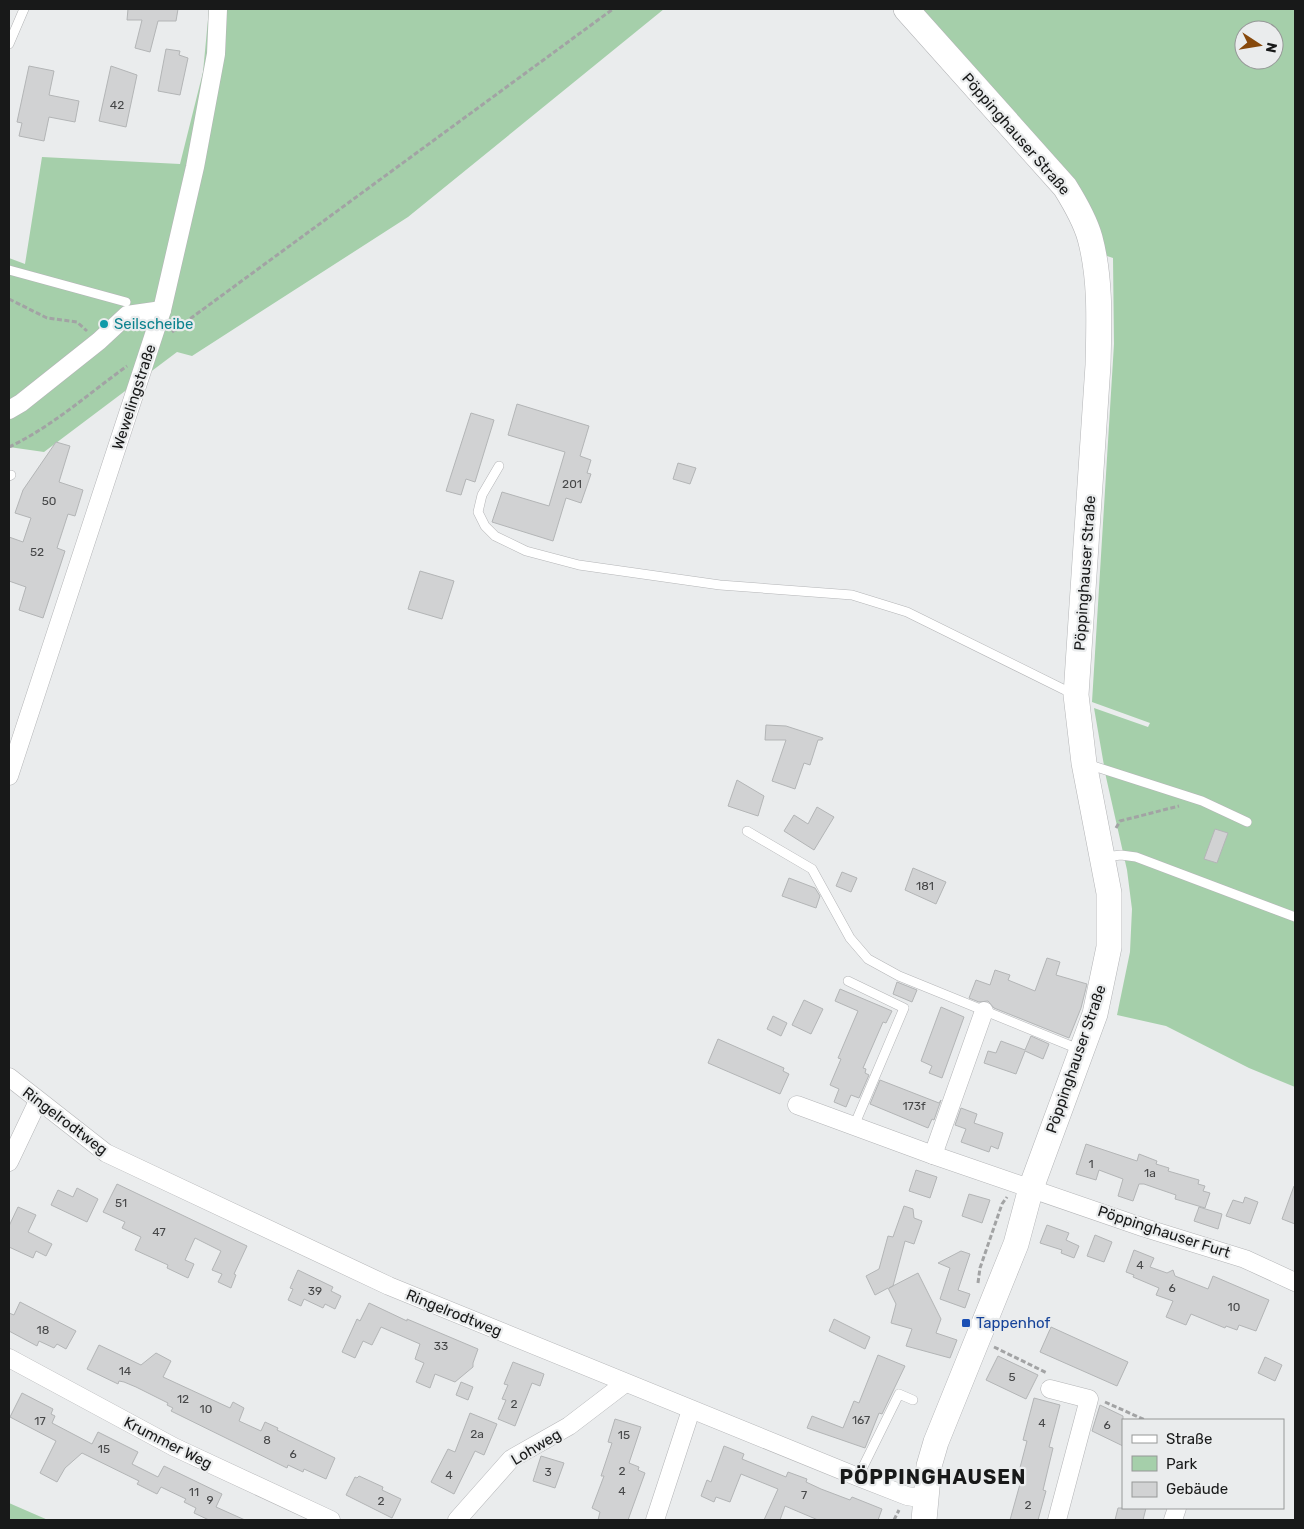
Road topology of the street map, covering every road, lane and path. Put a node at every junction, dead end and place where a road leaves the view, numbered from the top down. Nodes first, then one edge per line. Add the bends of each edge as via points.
1 (24, 9) edge
2 (218, 9) edge
3 (614, 9) edge
4 (906, 9) edge
5 (9, 44) edge
6 (9, 270) edge
7 (9, 299) edge
8 (126, 302) dead end
9 (162, 310) junction
10 (99, 341) junction
11 (149, 350) junction
12 (9, 410) edge
13 (9, 447) edge
14 (499, 466) dead end
15 (1076, 695) junction
16 (1084, 763) junction
17 (9, 776) edge
18 (1247, 822) dead end
19 (747, 831) dead end
20 (1102, 858) junction
21 (1295, 917) edge
22 (848, 981) dead end
23 (984, 1011) junction
24 (1081, 1050) junction
25 (9, 1077) edge
26 (38, 1101) junction
27 (797, 1105) dead end
28 (854, 1126) junction
29 (933, 1155) junction
30 (9, 1162) edge
31 (1031, 1188) junction
32 (1295, 1282) edge
33 (982, 1331) junction
34 (9, 1358) edge
35 (624, 1384) junction
36 (1050, 1389) joint
37 (914, 1400) dead end
38 (1089, 1400) junction
39 (691, 1410) junction
40 (1143, 1419) edge
41 (858, 1477) junction
42 (924, 1510) edge
43 (331, 1520) edge
44 (457, 1520) edge
45 (655, 1520) edge
46 (1057, 1520) edge

1 - 5 lane
2 - 9 street, Wewelingstraße via 215,63
3 - 11 path
4 - 15 main road, Pöppinghauser Straße via 1065,186 1090,238 1096,272 1099,348
6 - 8 lane
7 - 10 path via 47,318 77,322
9 - 10 street via 127,315
9 - 11 street, Wewelingstraße
10 - 12 street
11 - 13 path via 60,417
11 - 17 street, Wewelingstraße
14 - 15 lane via 482,495 478,512 495,536 526,551 578,565 720,585 852,595 908,612
15 - 16 main road, Pöppinghauser Straße
16 - 18 lane via 1202,800
16 - 20 main road, Pöppinghauser Straße
19 - 23 lane via 812,869 850,938 868,959
20 - 21 lane via 1136,857
20 - 24 main road, Pöppinghauser Straße via 1109,893 1109,947 1095,1014
22 - 28 lane via 904,1008
23 - 24 lane
23 - 29 street
24 - 31 main road, Pöppinghauser Straße
25 - 26 street, Ringelrodtweg
26 - 30 street
26 - 35 street, Ringelrodtweg via 106,1153 389,1286
27 - 28 street
28 - 29 street
29 - 31 street
31 - 32 street, Pöppinghauser Furt via 1145,1228 1245,1258
31 - 33 main road, Pöppinghauser Straße via 1016,1244
33 - 36 path via 1054,1376
33 - 42 main road, Pöppinghauser Straße via 936,1442
34 - 43 street, Krummer Weg via 174,1447
35 - 39 street, Ringelrodtweg
35 - 44 street, Lohweg via 570,1426 511,1459
36 - 38 street
37 - 41 lane via 899,1394
38 - 40 path via 1096,1398
38 - 46 street
39 - 41 street, Ringelrodtweg
39 - 45 street
41 - 42 street, Ringelrodtweg via 907,1496

